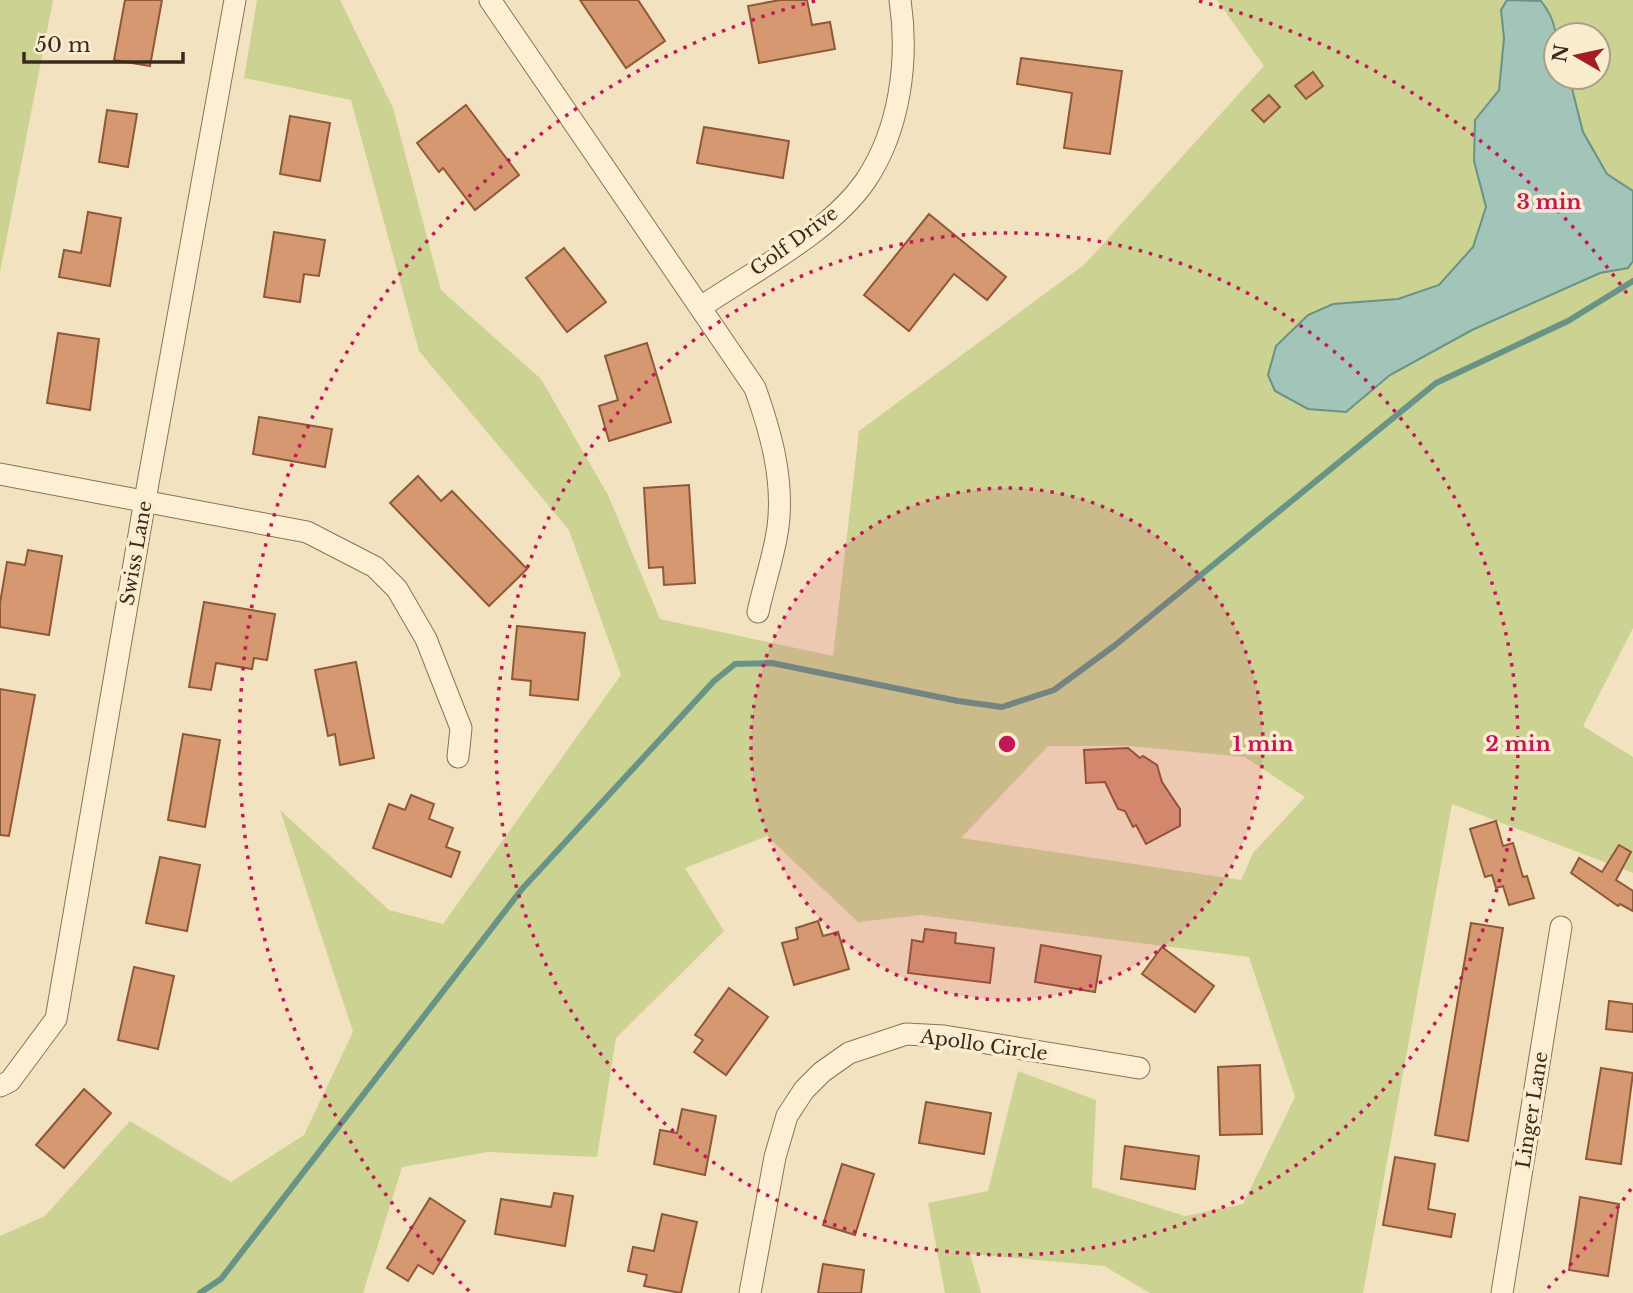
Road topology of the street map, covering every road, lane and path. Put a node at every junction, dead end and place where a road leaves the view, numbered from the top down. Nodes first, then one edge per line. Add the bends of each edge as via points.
1 (235, 0) edge
2 (490, 0) edge
3 (900, 0) edge
4 (701, 307) junction
5 (0, 474) edge
6 (145, 500) junction
7 (758, 612) dead end
8 (458, 757) dead end
9 (1561, 927) dead end
10 (1139, 1068) dead end
11 (0, 1086) edge
12 (750, 1293) edge
13 (1502, 1293) edge

1 - 6 street, Swiss Lane
2 - 4 street
3 - 4 street, Golf Drive via 902,61 897,110 865,181 811,233
4 - 7 street via 755,388 770,428 778,470 778,526
5 - 6 street
6 - 8 street via 307,532 374,567 397,589 426,639 461,728
6 - 11 street, Swiss Lane via 56,1020 10,1081
9 - 13 street, Linger Lane
10 - 12 street, Apollo Circle via 906,1034 849,1053 822,1072 787,1116

